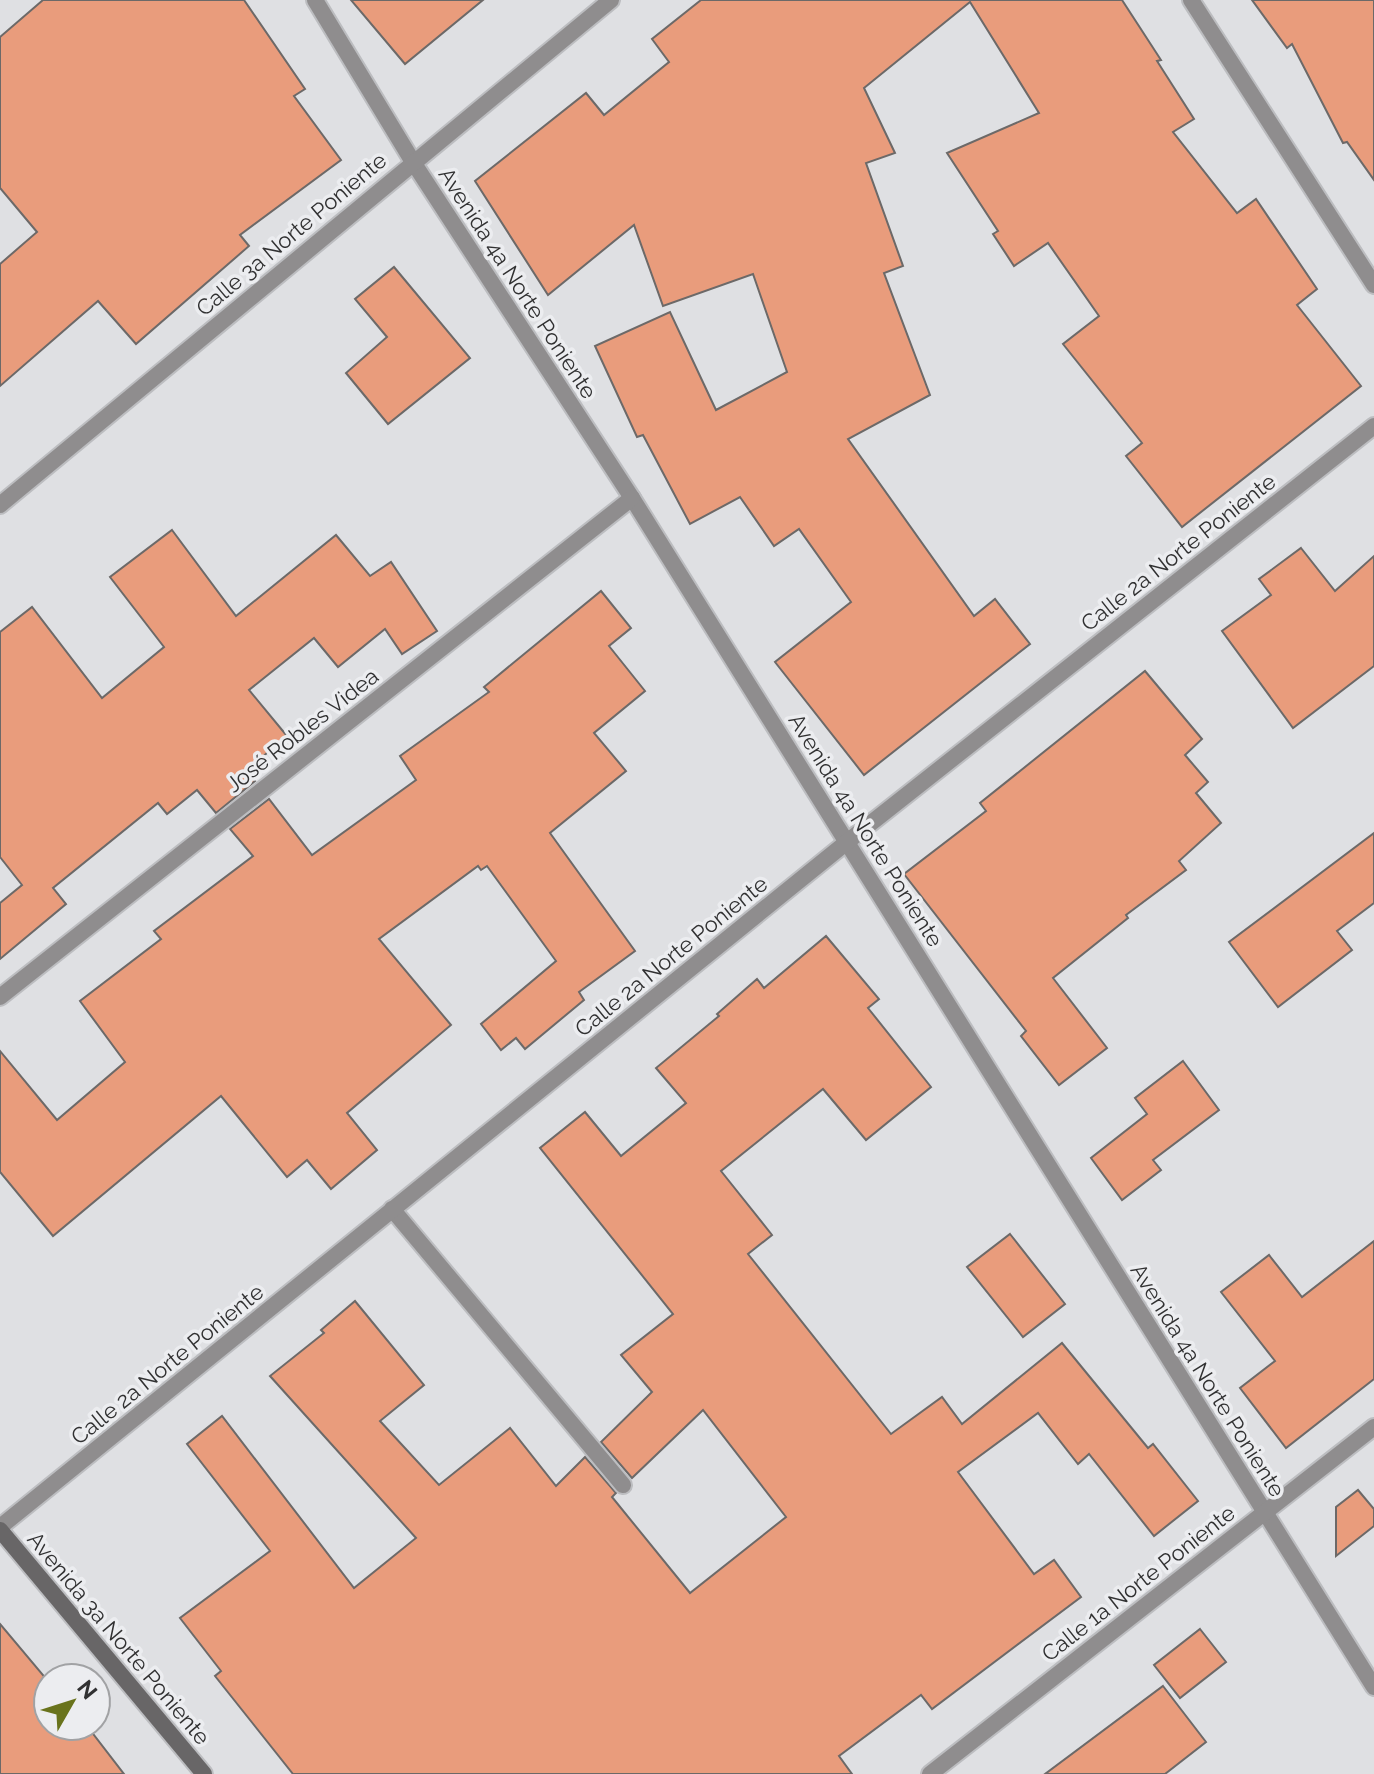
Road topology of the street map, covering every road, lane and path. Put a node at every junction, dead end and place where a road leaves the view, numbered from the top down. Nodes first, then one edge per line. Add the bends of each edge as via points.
1 (315, 0) edge
2 (611, 0) edge
3 (1191, 0) edge
4 (413, 162) junction
5 (1374, 285) edge
6 (1374, 426) edge
7 (632, 498) junction
8 (0, 505) edge
9 (847, 842) junction
10 (0, 997) edge
11 (392, 1209) junction
12 (1374, 1427) edge
13 (623, 1485) dead end
14 (1264, 1512) junction
15 (0, 1529) edge
16 (1374, 1687) edge
17 (204, 1774) edge
18 (930, 1774) edge

1 - 4 street, Avenida 4a Norte Poniente
2 - 4 street, Calle 3a Norte Poniente
3 - 5 street
4 - 7 street, Avenida 4a Norte Poniente
4 - 8 street, Calle 3a Norte Poniente
6 - 9 street, Calle 2a Norte Poniente
7 - 9 street, Avenida 4a Norte Poniente
7 - 10 street, José Robles Videa
9 - 11 street, Calle 2a Norte Poniente
9 - 14 street, Avenida 4a Norte Poniente
11 - 13 street
11 - 15 street, Calle 2a Norte Poniente
12 - 14 street, Calle 1a Norte Poniente
14 - 16 street, Avenida 4a Norte Poniente
14 - 18 street, Calle 1a Norte Poniente
15 - 17 main road, Avenida 3a Norte Poniente

